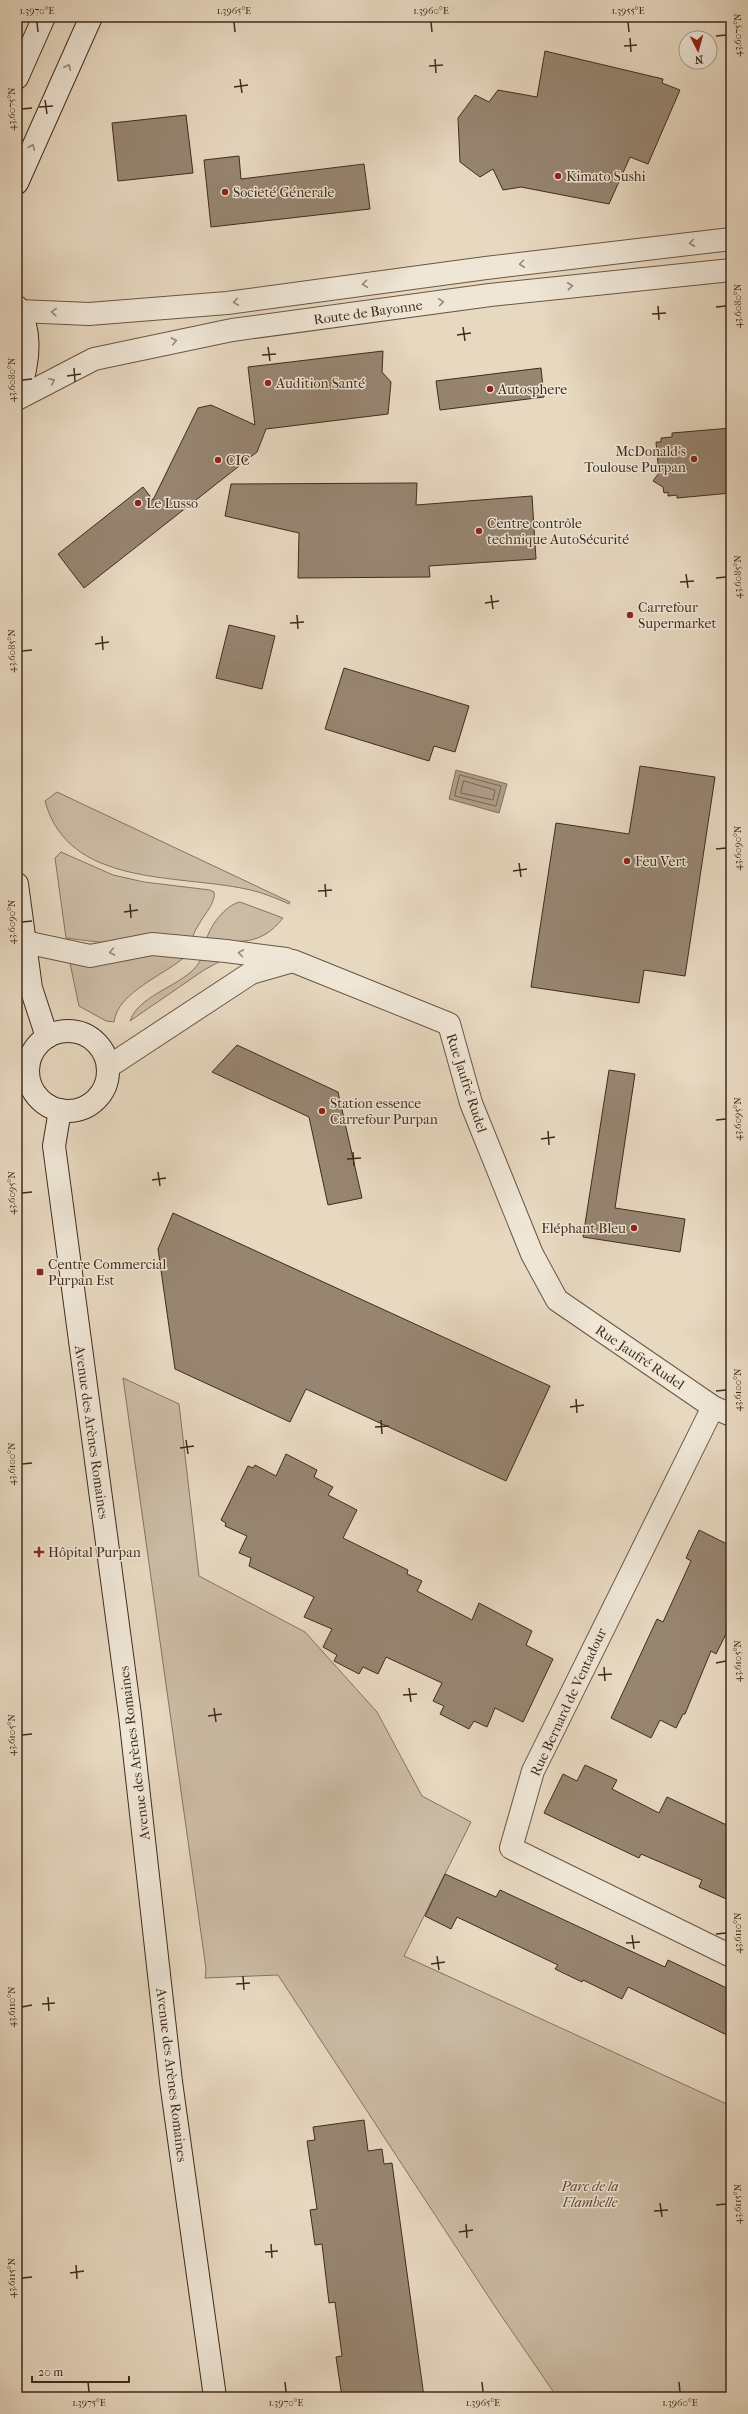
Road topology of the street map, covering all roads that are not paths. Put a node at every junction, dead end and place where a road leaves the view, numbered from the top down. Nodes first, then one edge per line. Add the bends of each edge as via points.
1 (44, 17) edge
2 (91, 17) edge
3 (17, 78) edge
4 (17, 183) edge
5 (731, 238) edge
6 (731, 270) edge
7 (18, 309) edge
8 (17, 399) edge
9 (17, 884) edge
10 (25, 942) junction
11 (293, 960) junction
12 (47, 1037) junction
13 (108, 1067) junction
14 (60, 1110) junction
15 (722, 1411) edge
16 (731, 1956) edge
17 (215, 2397) edge

1 - 3 street
4 -> 2 street
5 -> 7 street, Route de Bayonne via 227,303 89,314
8 -> 6 street, Route de Bayonne via 94,359 232,330 490,295
7 - 8 street via 27,336 27,370
9 - 10 street
11 -> 10 street via 152,944 90,956
10 - 12 street via 31,988
11 - 13 street via 251,973
11 - 15 street, Rue Jaufré Rudel via 449,1024 471,1103 532,1254 557,1300
12 - 13 street via 58,1032 75,1032 91,1038 103,1051
12 - 14 street via 32,1055 29,1078 40,1099
13 - 14 street via 107,1082 100,1095 89,1106 75,1111
14 - 17 street, Avenue des Arènes Romaines via 54,1146 130,1716 171,2082
15 - 16 street, Rue Bernard de Ventadour via 533,1771 512,1848

